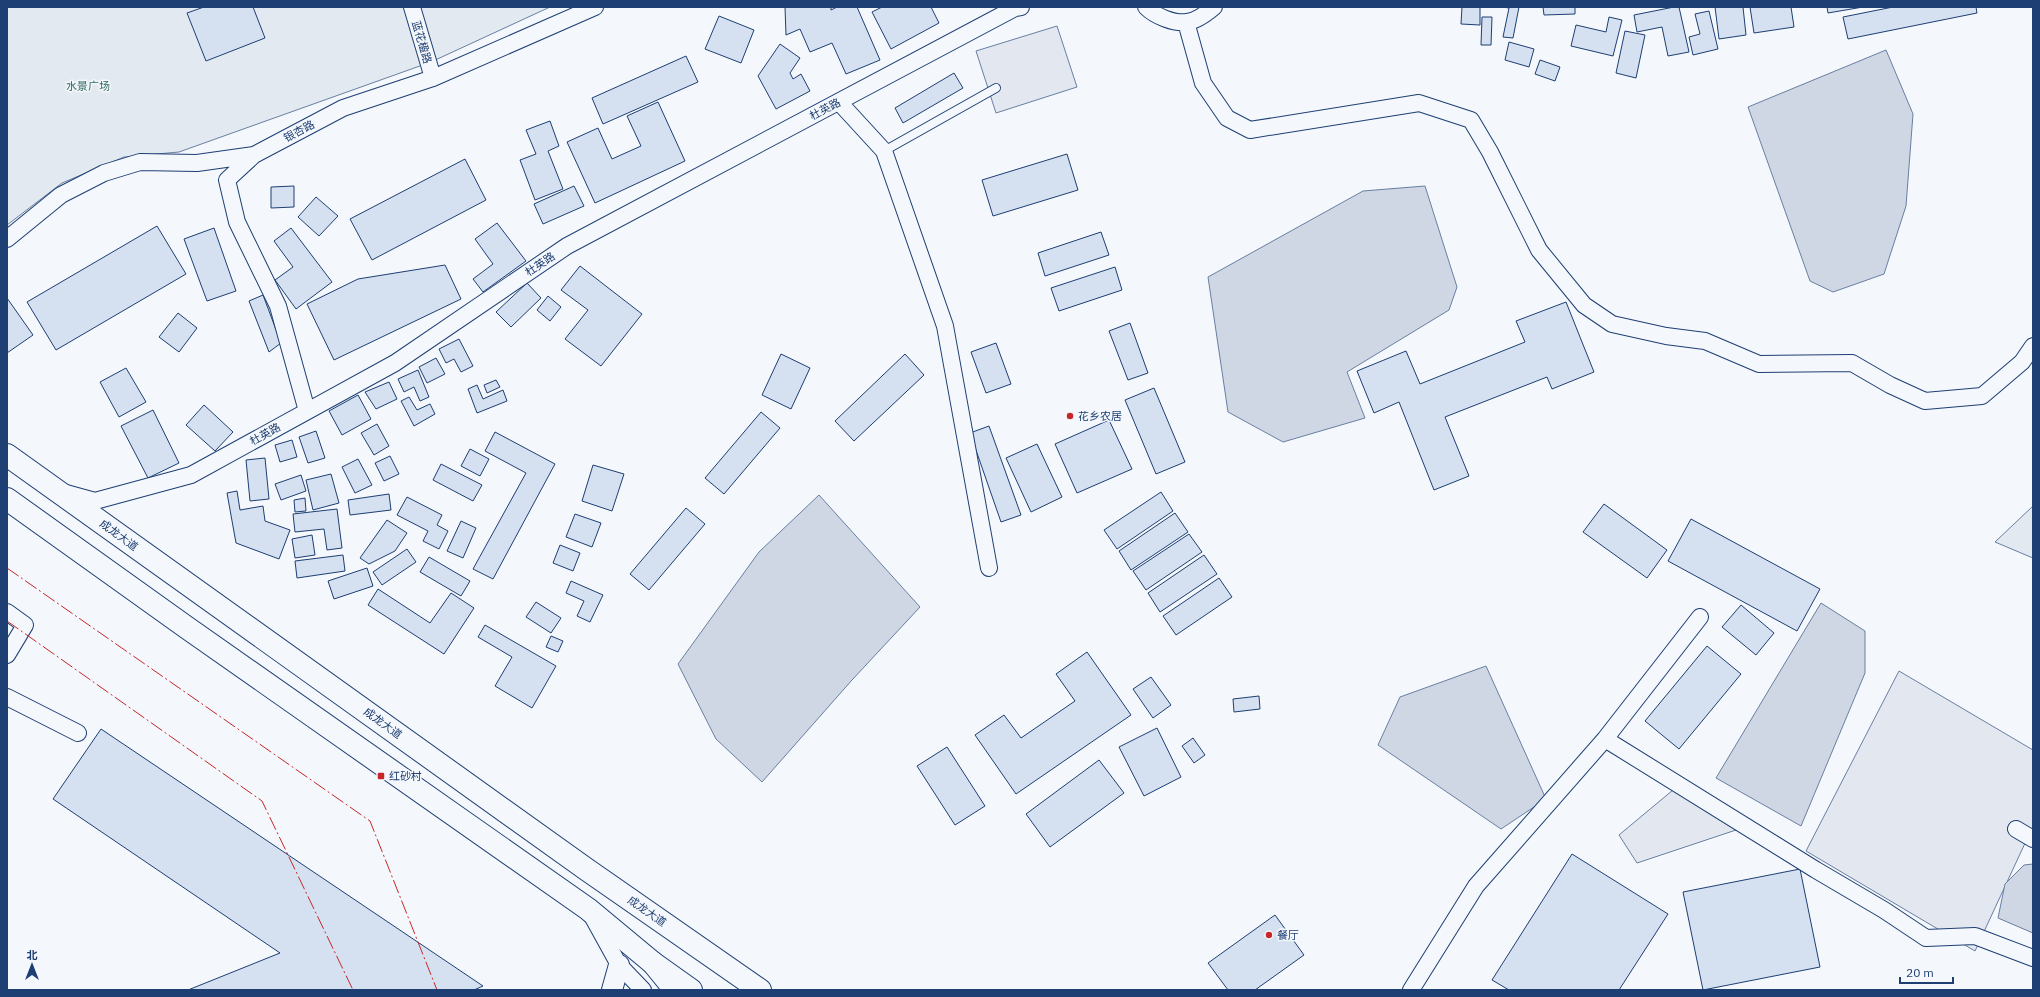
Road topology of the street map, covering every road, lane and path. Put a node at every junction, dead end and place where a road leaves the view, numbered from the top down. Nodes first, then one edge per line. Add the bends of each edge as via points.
1 (412, 7) edge
2 (595, 7) edge
3 (1021, 7) edge
4 (1146, 7) edge
5 (1214, 7) edge
6 (1186, 22) junction
7 (432, 78) junction
8 (996, 88) dead end
9 (839, 102) junction
10 (884, 151) junction
11 (254, 155) junction
12 (7, 239) edge
13 (2033, 346) edge
14 (307, 411) junction
15 (7, 455) edge
16 (59, 492) junction
17 (7, 499) edge
18 (990, 568) dead end
19 (7, 612) edge
20 (1700, 617) dead end
21 (7, 655) edge
22 (7, 697) edge
23 (78, 733) dead end
24 (1605, 739) junction
25 (2016, 829) dead end
26 (2033, 839) edge
27 (588, 909) junction
28 (2033, 958) edge
29 (653, 963) junction
30 (619, 966) junction
31 (612, 990) edge
32 (643, 990) edge
33 (675, 990) edge
34 (691, 990) edge
35 (760, 990) edge
36 (1411, 990) edge

1 - 7 street, 蓝花楹路
2 - 7 street, 银杏路
3 - 9 street, 杜英路
4 - 6 street via 1167,20
5 - 6 street
6 - 13 street via 1204,84 1227,118 1250,130 1419,103 1471,120 1490,152 1539,250 1584,305 1612,324 1666,336 1705,341 1759,364 1852,363 1925,401 1982,396 2022,362
7 - 11 street, 银杏路 via 343,108
8 - 10 lane
9 - 10 street
9 - 14 street, 杜英路 via 566,246 395,362
10 - 18 street via 945,326
11 - 12 street, 银杏路 via 197,163 140,162 104,173 61,195
11 - 14 street via 227,180 237,222 278,306
14 - 16 street, 杜英路 via 191,476 95,501
15 - 16 highway, 成龙大道
16 - 35 highway, 成龙大道 via 586,869
17 - 27 highway via 186,628
19 - 21 street via 25,625
20 - 24 street
22 - 23 street
24 - 28 street via 1926,938 1975,936
24 - 36 street via 1476,886
25 - 26 street
27 - 29 highway
27 - 30 street
29 - 33 highway
29 - 34 highway
30 - 31 street
30 - 32 street

